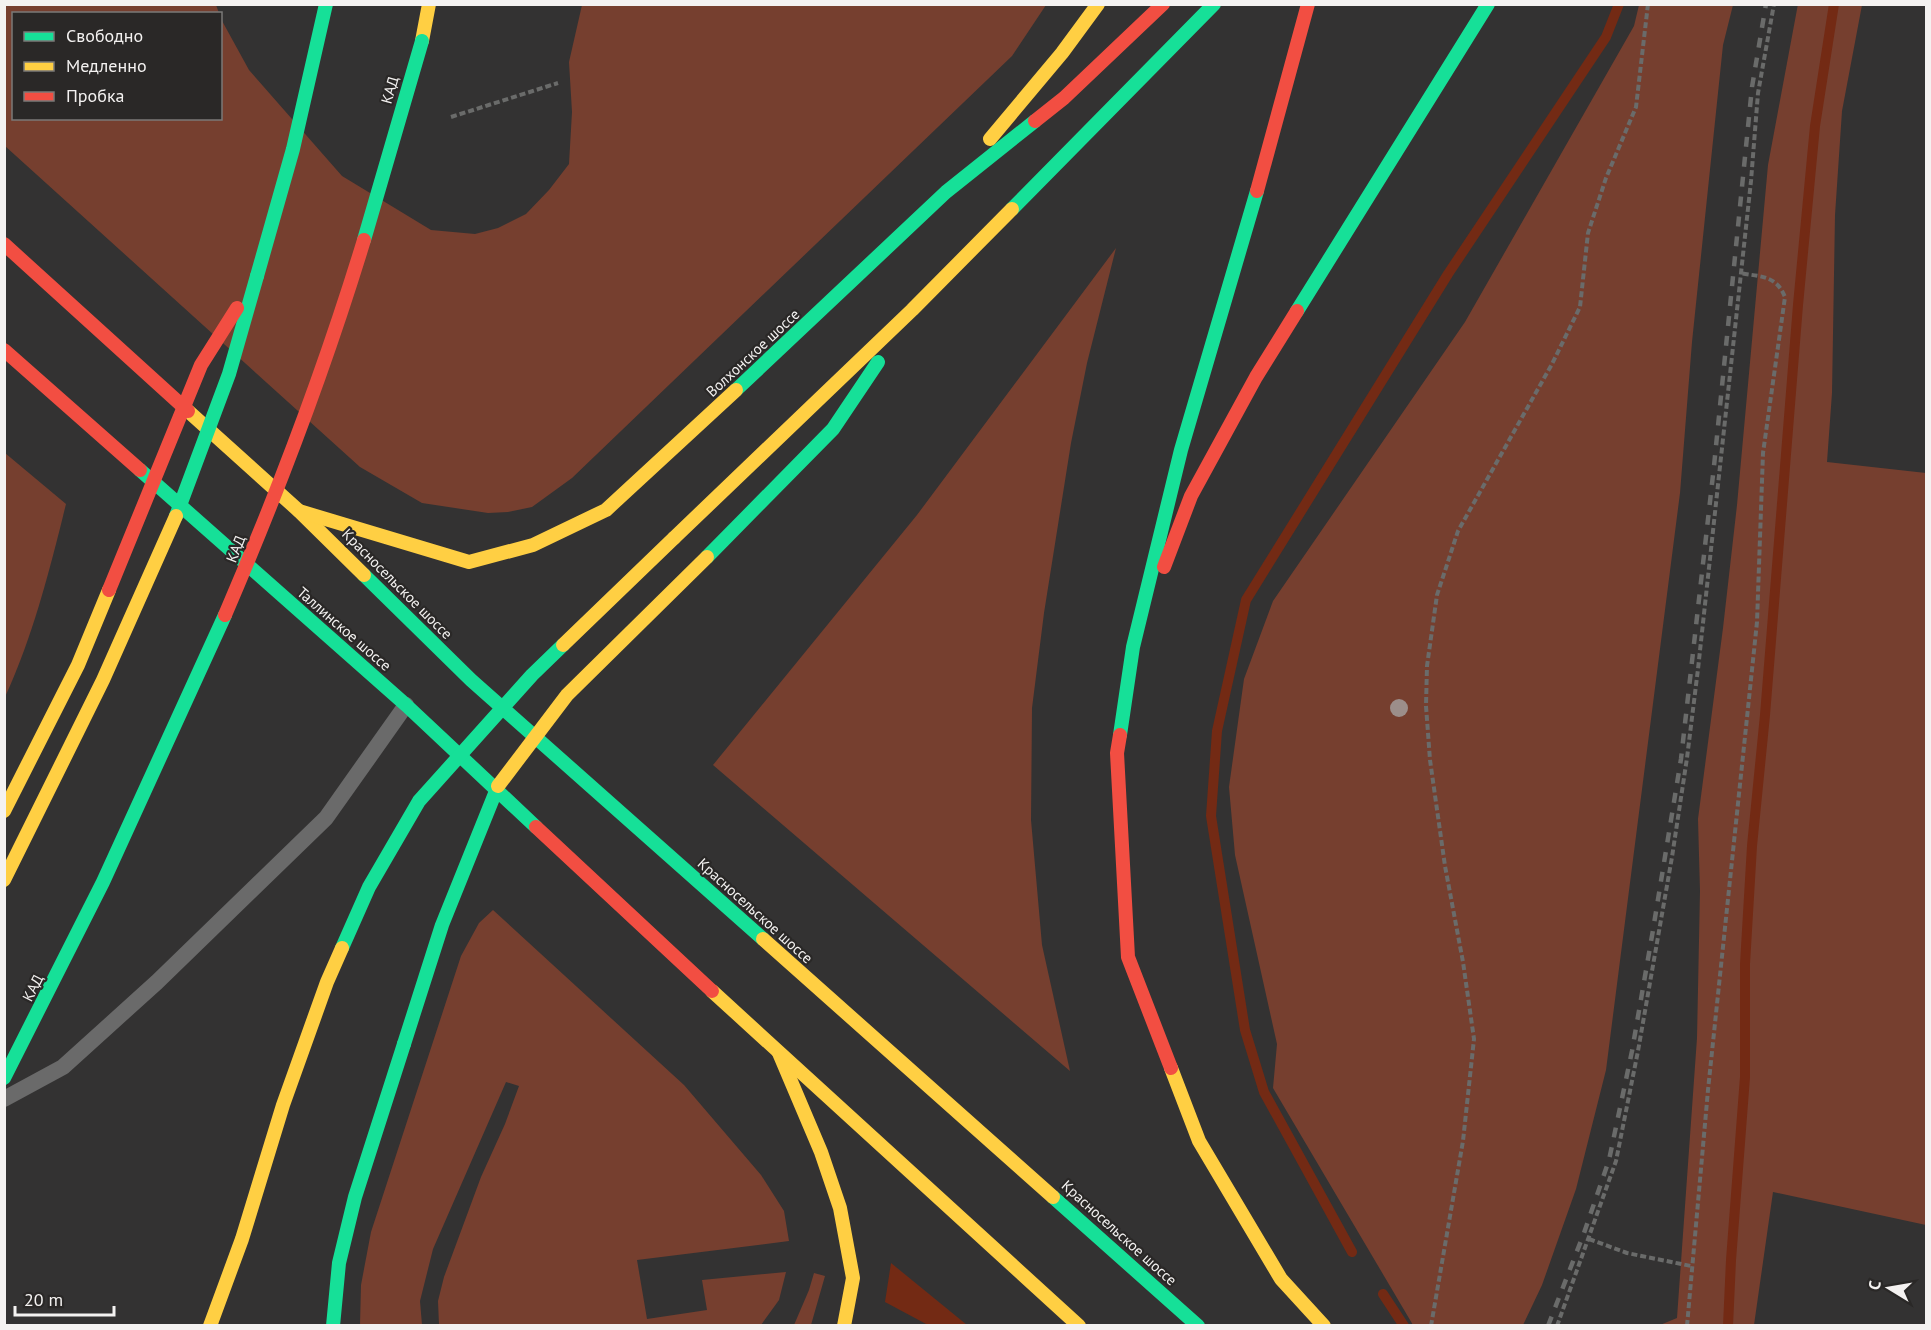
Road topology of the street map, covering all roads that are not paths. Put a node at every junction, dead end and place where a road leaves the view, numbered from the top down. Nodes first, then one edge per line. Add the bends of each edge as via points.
1 (326, 4) edge
2 (429, 4) edge
3 (439, 4) edge
4 (1098, 4) edge
5 (1163, 4) edge
6 (1214, 4) edge
7 (1308, 4) edge
8 (1488, 4) edge
9 (422, 41) junction
10 (946, 192) junction
11 (4, 244) edge
12 (257, 276) junction
13 (912, 310) junction
14 (4, 350) edge
15 (299, 511) junction
16 (1133, 647) junction
17 (406, 705) junction
18 (4, 811) edge
19 (4, 880) edge
20 (779, 1053) junction
21 (4, 1078) edge
22 (4, 1099) edge
23 (210, 1326) edge
24 (333, 1326) edge
25 (844, 1326) edge
26 (1079, 1326) edge
27 (1198, 1326) edge
28 (1324, 1326) edge

1 - 12 main road via 293,149
2 - 9 main road, КАД
3 - 9 main road
4 - 10 main road
5 - 10 main road, Волхонское шоссе via 1064,98
6 - 13 main road
7 - 16 main road via 1240,254 1181,450
8 - 16 main road via 1256,377 1191,496
9 - 21 main road, КАД, bridge via 350,285 311,401 249,561 139,810
10 - 15 main road, Волхонское шоссе via 606,510 533,545 469,562
11 - 15 main road
12 - 18 main road, bridge via 201,365 78,666
12 - 19 main road, bridge via 229,374 177,514 103,680
13 - 23 main road, bridge via 532,675 420,801 369,887 327,982
13 - 24 main road, bridge via 833,429 567,695 496,789 442,925 355,1197 339,1263
14 - 17 main road, Таллинское шоссе
15 - 27 main road, Красносельское шоссе via 471,681
16 - 28 main road via 1117,753 1128,957 1199,1141 1281,1279
17 - 20 main road, Таллинское шоссе
17 - 22 lane via 326,818 63,1067
20 - 25 main road via 840,1208 853,1278
20 - 26 main road

